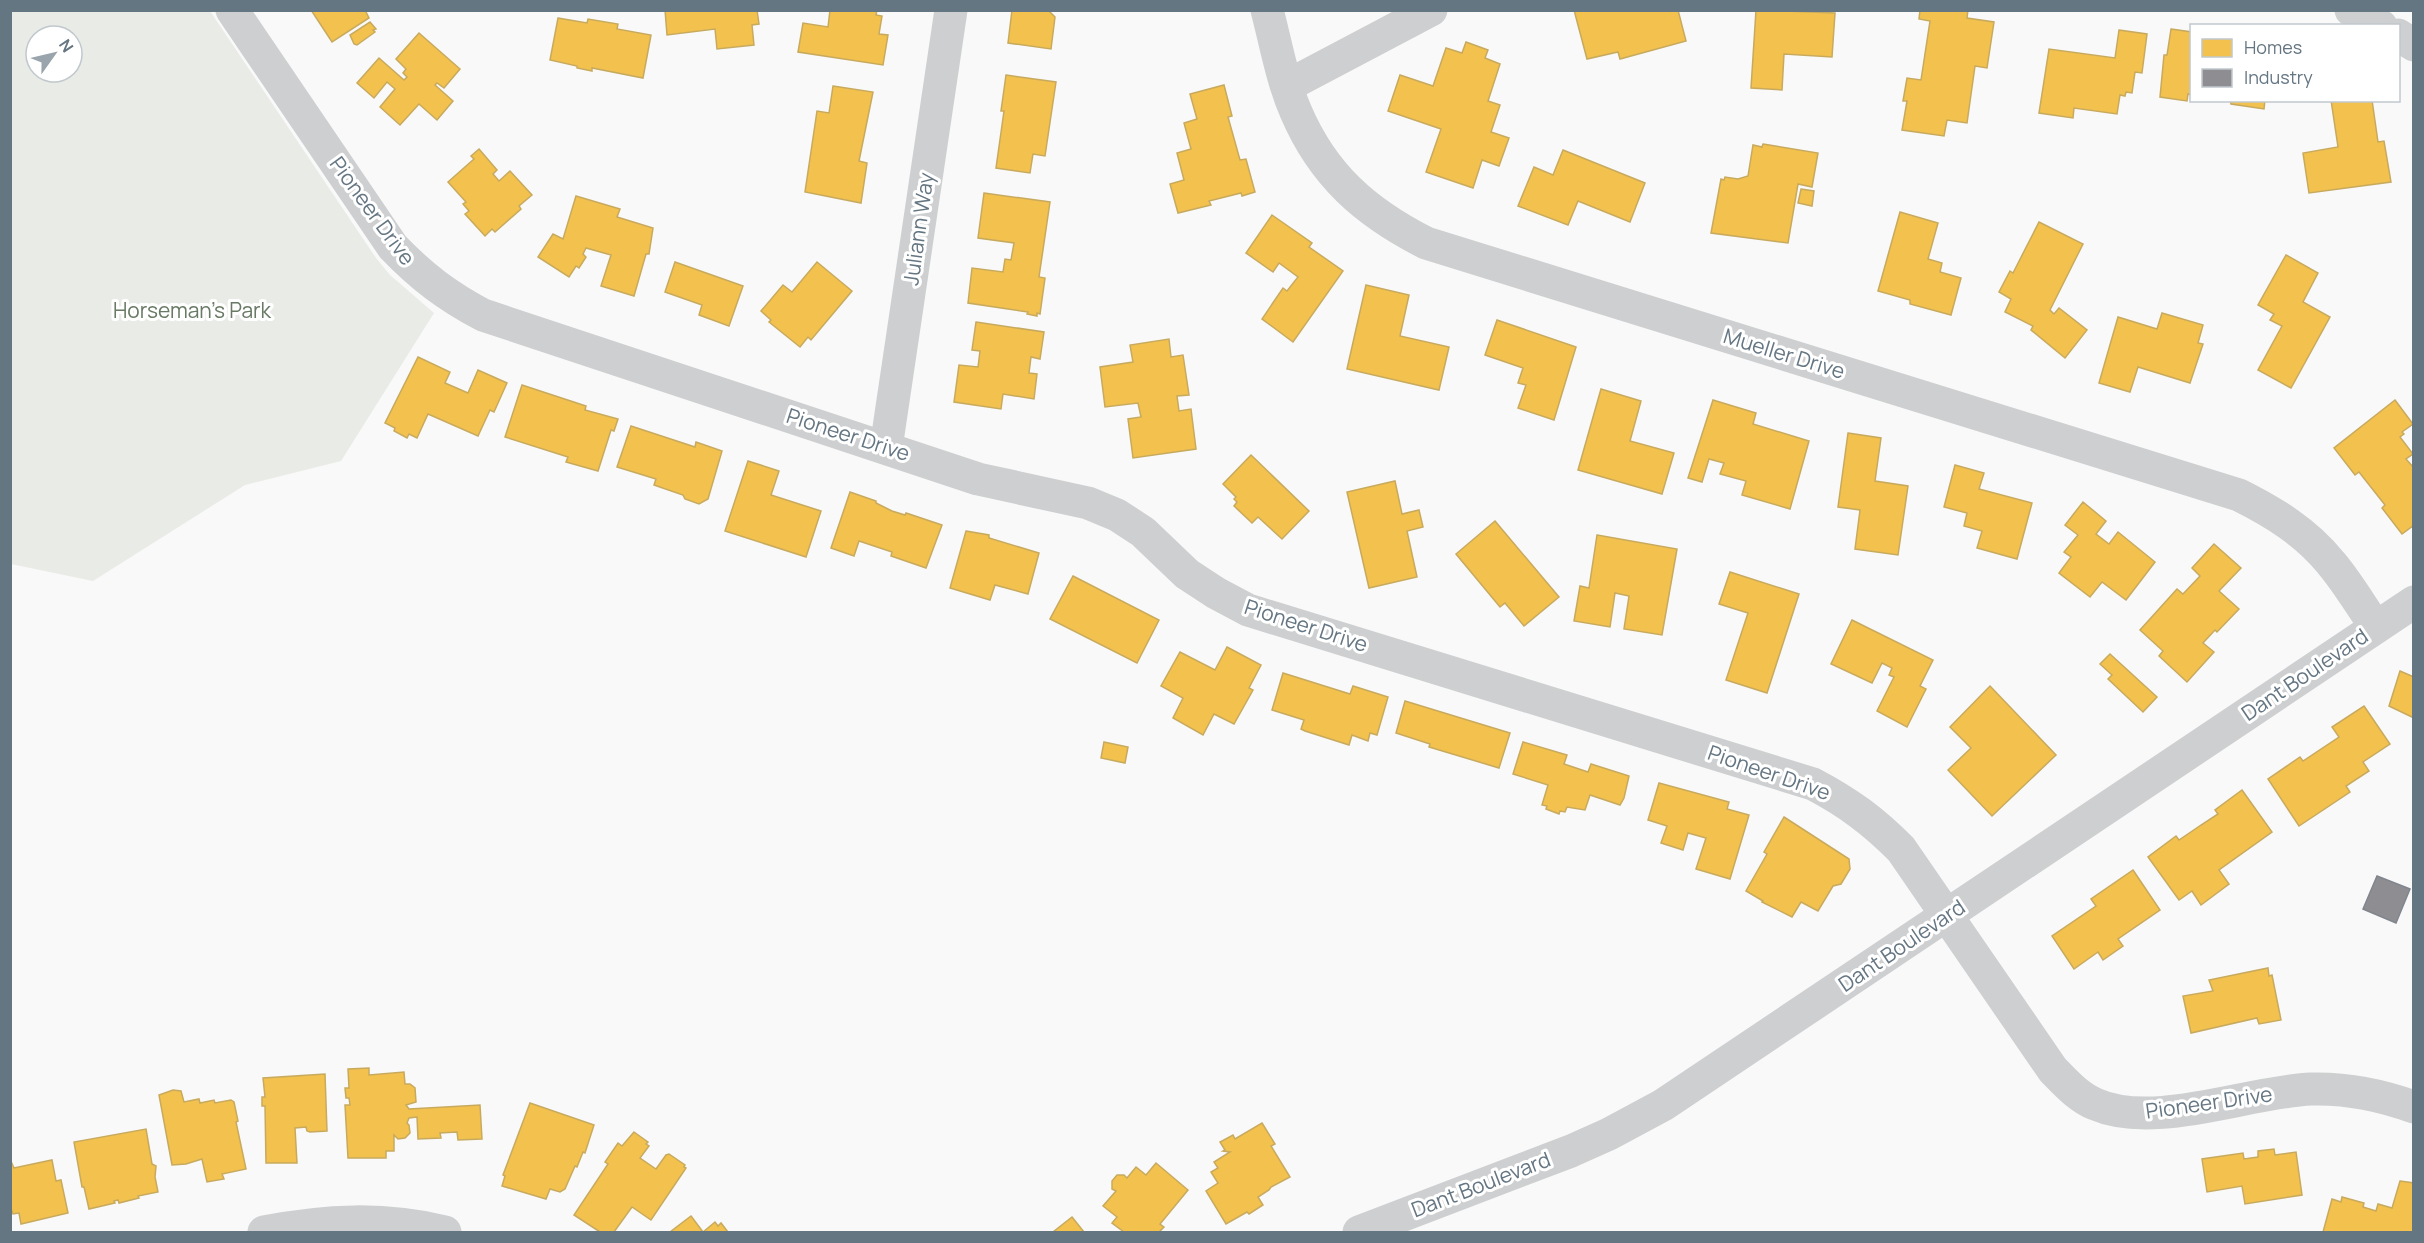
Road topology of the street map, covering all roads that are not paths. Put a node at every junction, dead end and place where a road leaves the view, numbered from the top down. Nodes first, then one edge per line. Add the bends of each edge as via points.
1 (232, 10) edge
2 (951, 10) edge
3 (1267, 10) edge
4 (1431, 10) edge
5 (2351, 10) edge
6 (2377, 24) edge
7 (2400, 36) edge
8 (2414, 45) edge
9 (1287, 86) junction
10 (886, 448) junction
11 (2414, 602) edge
12 (2376, 627) junction
13 (1947, 916) junction
14 (2414, 1107) edge
15 (264, 1233) edge
16 (446, 1233) edge
17 (1359, 1233) edge

1 - 10 street, Pioneer Drive via 393,247 420,275 451,298 483,315
2 - 10 street, Juliann Way
3 - 9 street, Mueller Drive
4 - 9 street
5 - 6 street
7 - 8 street
9 - 12 street, Mueller Drive via 1312,144 1334,176 1364,206 1394,227 1448,250 2239,495 2273,512 2302,533 2331,562
10 - 13 street, Pioneer Drive via 978,479 1088,503 1117,515 1143,532 1187,574 1248,610 1813,784 1875,822 1901,849
11 - 12 street, Dant Boulevard
12 - 13 street, Dant Boulevard
13 - 14 street, Pioneer Drive via 2053,1070 2072,1090 2095,1104 2120,1112 2150,1114 2311,1089 2351,1091
13 - 17 street, Dant Boulevard via 1664,1105 1571,1151
15 - 16 street via 347,1221 385,1222

